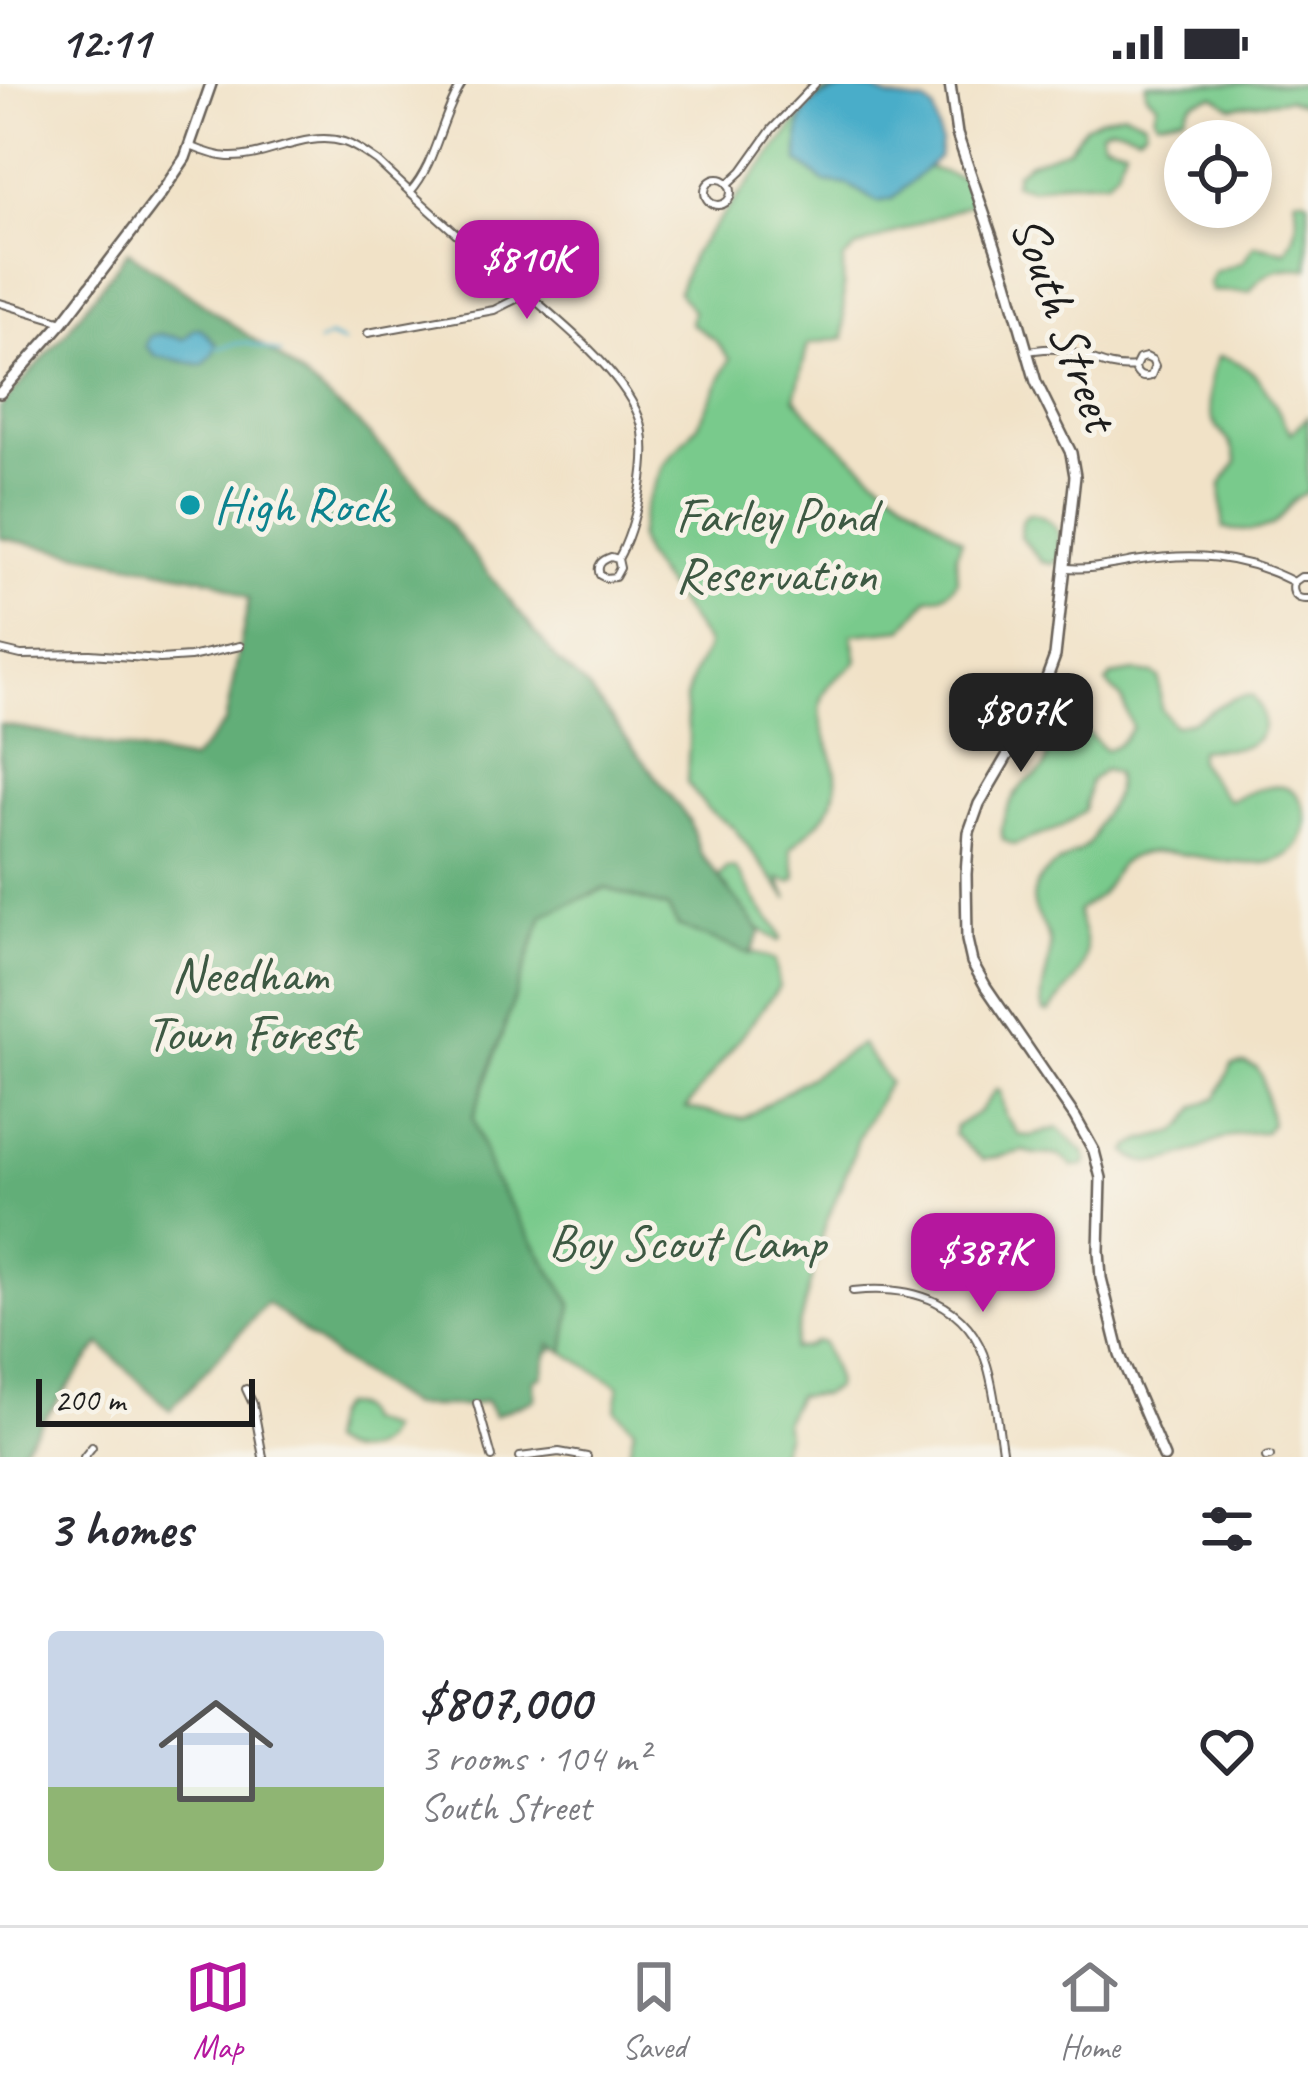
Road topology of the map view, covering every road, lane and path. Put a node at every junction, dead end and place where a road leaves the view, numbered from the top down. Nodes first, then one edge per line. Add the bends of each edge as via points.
1 (212, 84) edge
2 (462, 84) edge
3 (815, 84) edge
4 (950, 84) edge
5 (190, 146) junction
6 (728, 184) junction
7 (410, 192) junction
8 (526, 294) junction
9 (0, 303) edge
10 (64, 322) junction
11 (368, 332) dead end
12 (1027, 351) junction
13 (1135, 367) dead end
14 (0, 393) edge
15 (618, 559) dead end
16 (1067, 568) junction
17 (1308, 577) edge
18 (1294, 582) junction
19 (1308, 598) edge
20 (240, 646) dead end
21 (0, 650) edge
22 (853, 1292) dead end
23 (246, 1389) dead end
24 (477, 1403) dead end
25 (92, 1448) dead end
26 (84, 1457) edge
27 (263, 1457) edge
28 (492, 1457) edge
29 (520, 1457) edge
30 (587, 1457) edge
31 (1004, 1457) edge
32 (1164, 1457) edge

1 - 5 street
2 - 7 street
3 - 6 street
4 - 12 street, South Street via 958,134
5 - 7 street via 241,157 306,140 343,141
5 - 10 street
6 - 6 street via 710,182 707,200 726,203
7 - 8 street
8 - 11 street via 494,310
8 - 15 street via 604,366 639,416 644,465
9 - 10 street
10 - 14 street
12 - 13 street via 1057,349 1107,367
12 - 16 street, South Street via 1074,463
16 - 18 street via 1191,554 1236,559
16 - 32 street, South Street via 1046,684 969,832 967,940 986,987 1094,1150 1106,1297 1130,1383
17 - 18 street
18 - 19 street via 1295,596
20 - 21 street via 160,659
22 - 31 street via 920,1294 958,1317 986,1362
23 - 27 street
24 - 28 street
25 - 26 street
29 - 30 street

